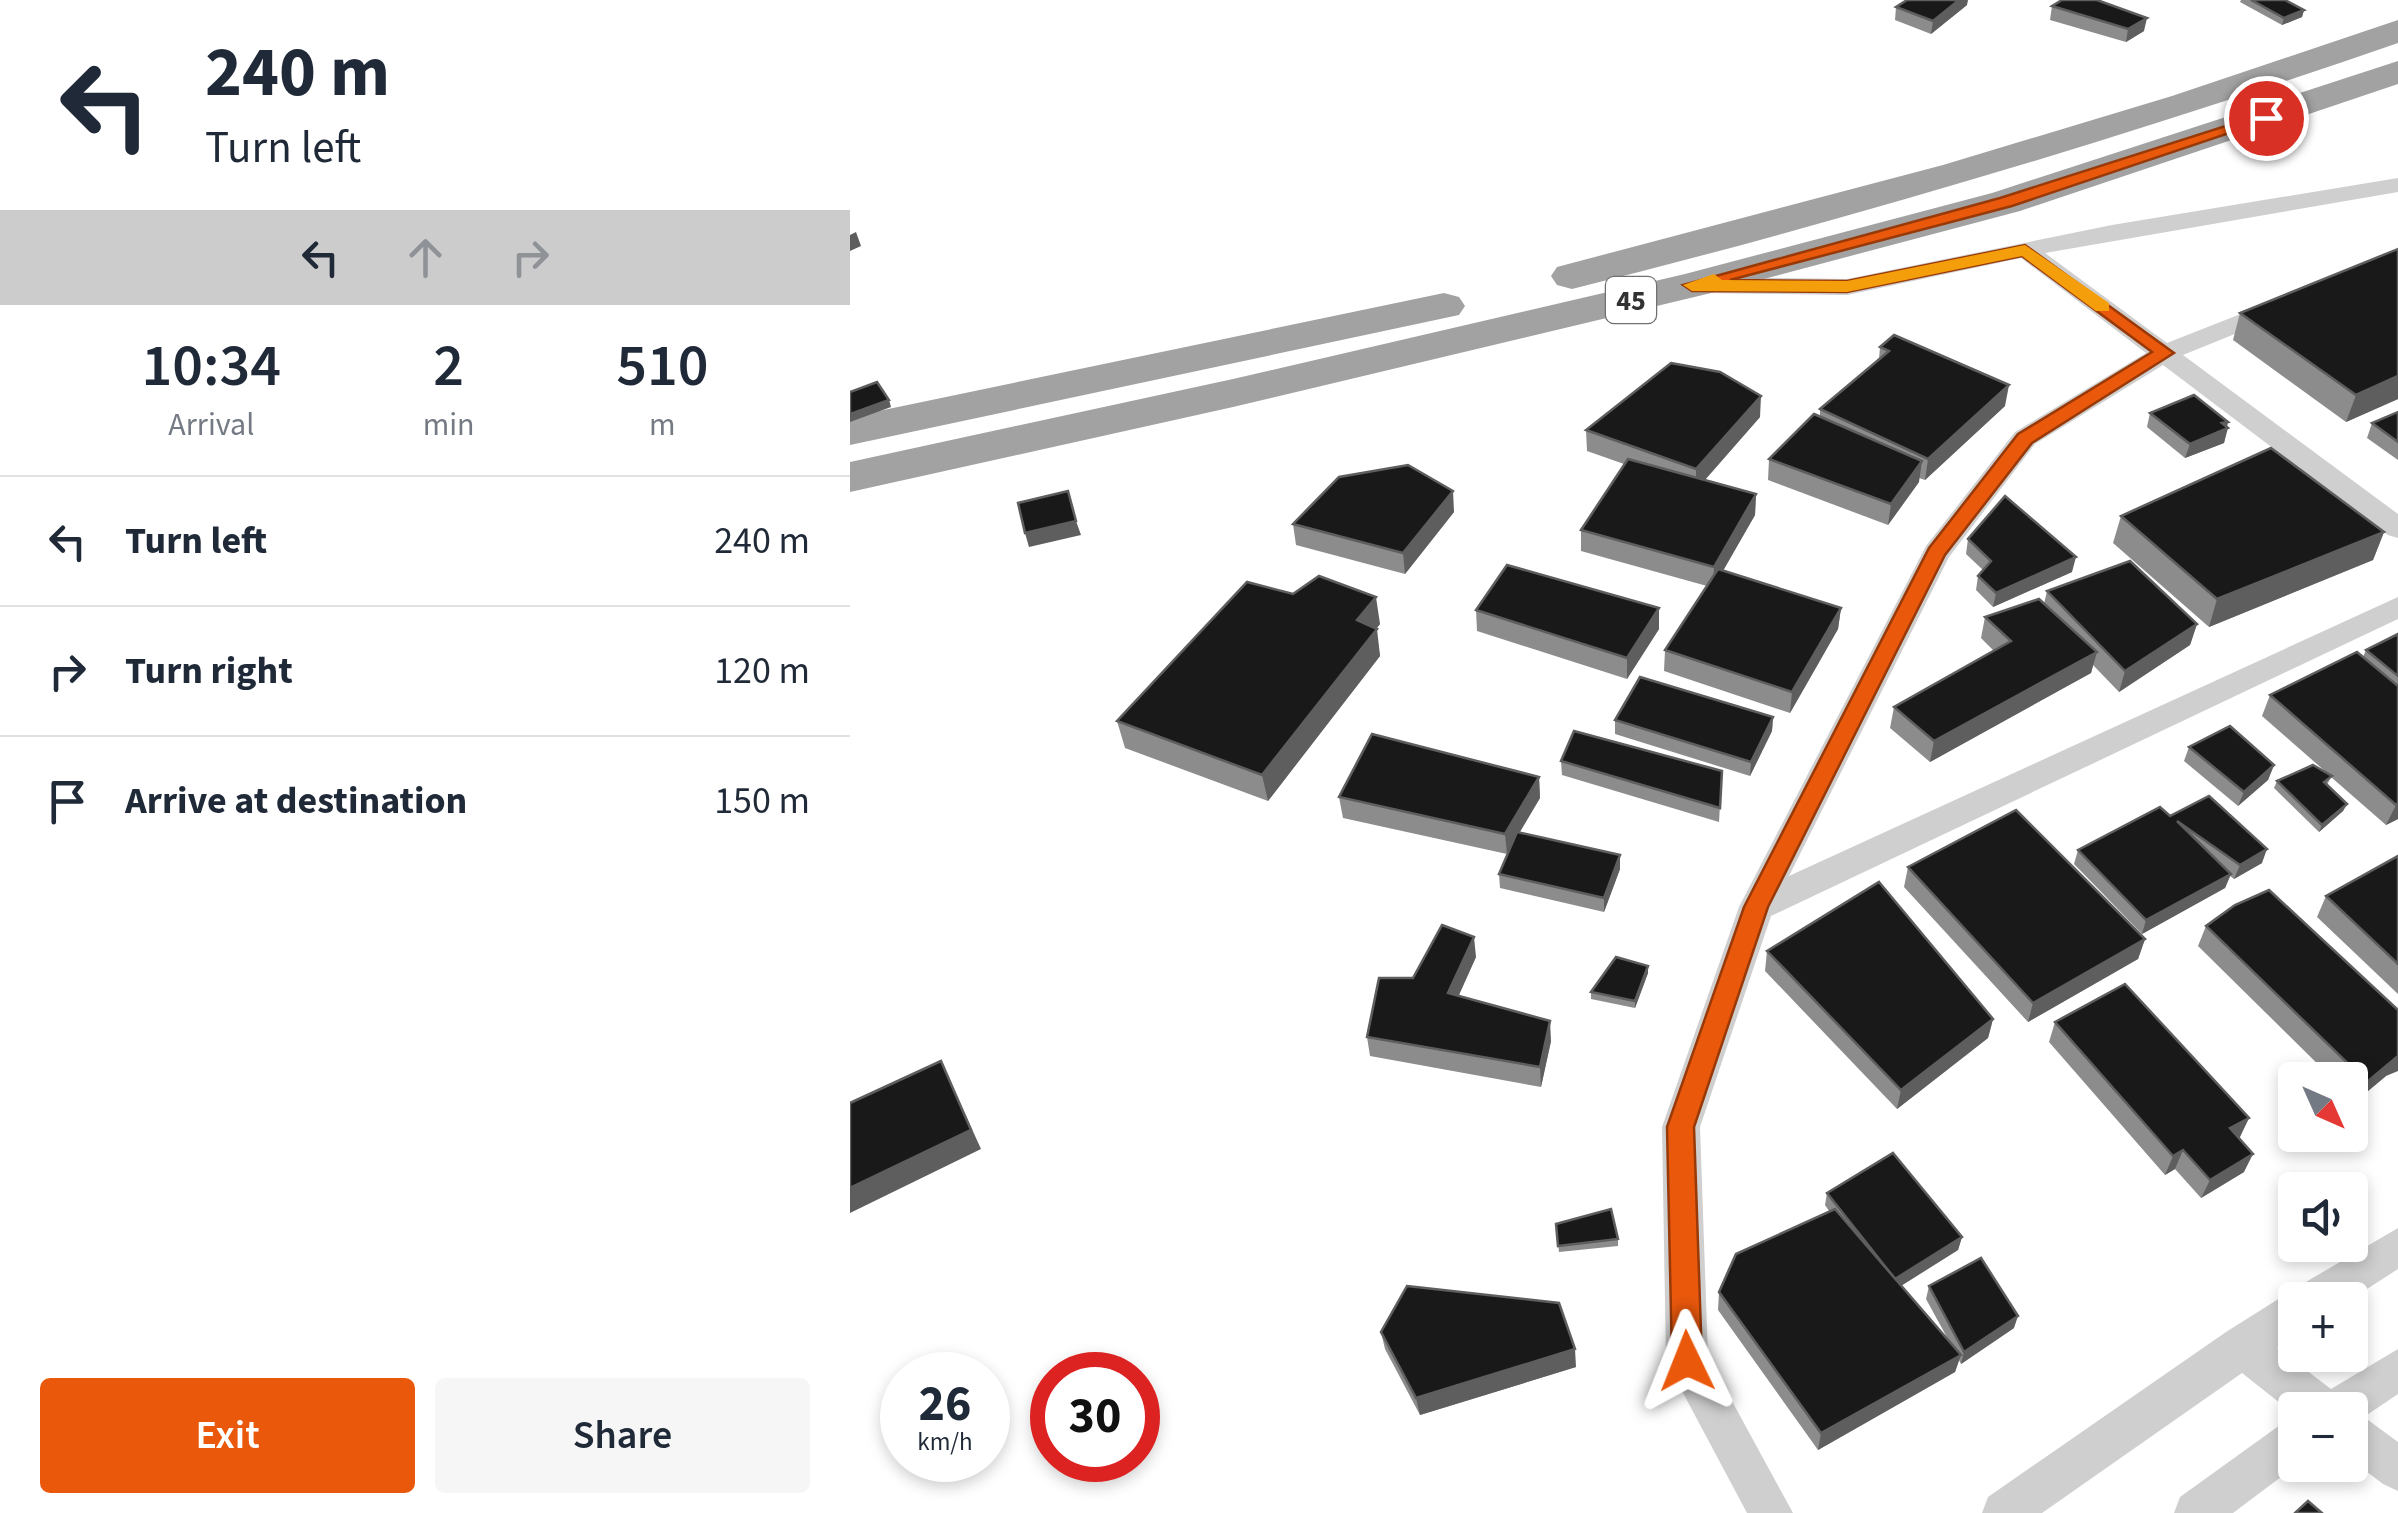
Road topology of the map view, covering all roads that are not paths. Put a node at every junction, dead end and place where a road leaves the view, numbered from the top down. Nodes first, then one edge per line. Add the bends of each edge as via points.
1 (2398, 31) edge
2 (2398, 72) edge
3 (2398, 185) edge
4 (2025, 250) junction
5 (1692, 285) junction
6 (2312, 294) edge
7 (2164, 353) junction
8 (850, 431) edge
9 (850, 476) edge
10 (2398, 528) edge
11 (2398, 607) edge
12 (1756, 907) junction
13 (2398, 1247) edge
14 (2343, 1282) edge
15 (2278, 1323) edge
16 (2241, 1346) junction
17 (2398, 1369) edge
18 (2299, 1392) edge
19 (2364, 1392) edge
20 (2368, 1446) edge
21 (2278, 1453) edge
22 (2398, 1470) edge
23 (1771, 1513) edge
24 (2004, 1513) edge
25 (2196, 1513) edge

1 - 8 highway, 45 via 1957,173 1530,288
2 - 5 highway, 45 via 2006,202
3 - 4 street
4 - 5 street via 1847,287
4 - 7 street
5 - 9 highway, 45
6 - 7 street
7 - 10 street
7 - 12 street via 2025,438 1936,552
11 - 12 street
12 - 23 street via 1681,1127 1687,1361
13 - 14 street
15 - 16 street
16 - 18 street
16 - 24 street
17 - 19 street
20 - 22 street
21 - 25 street

